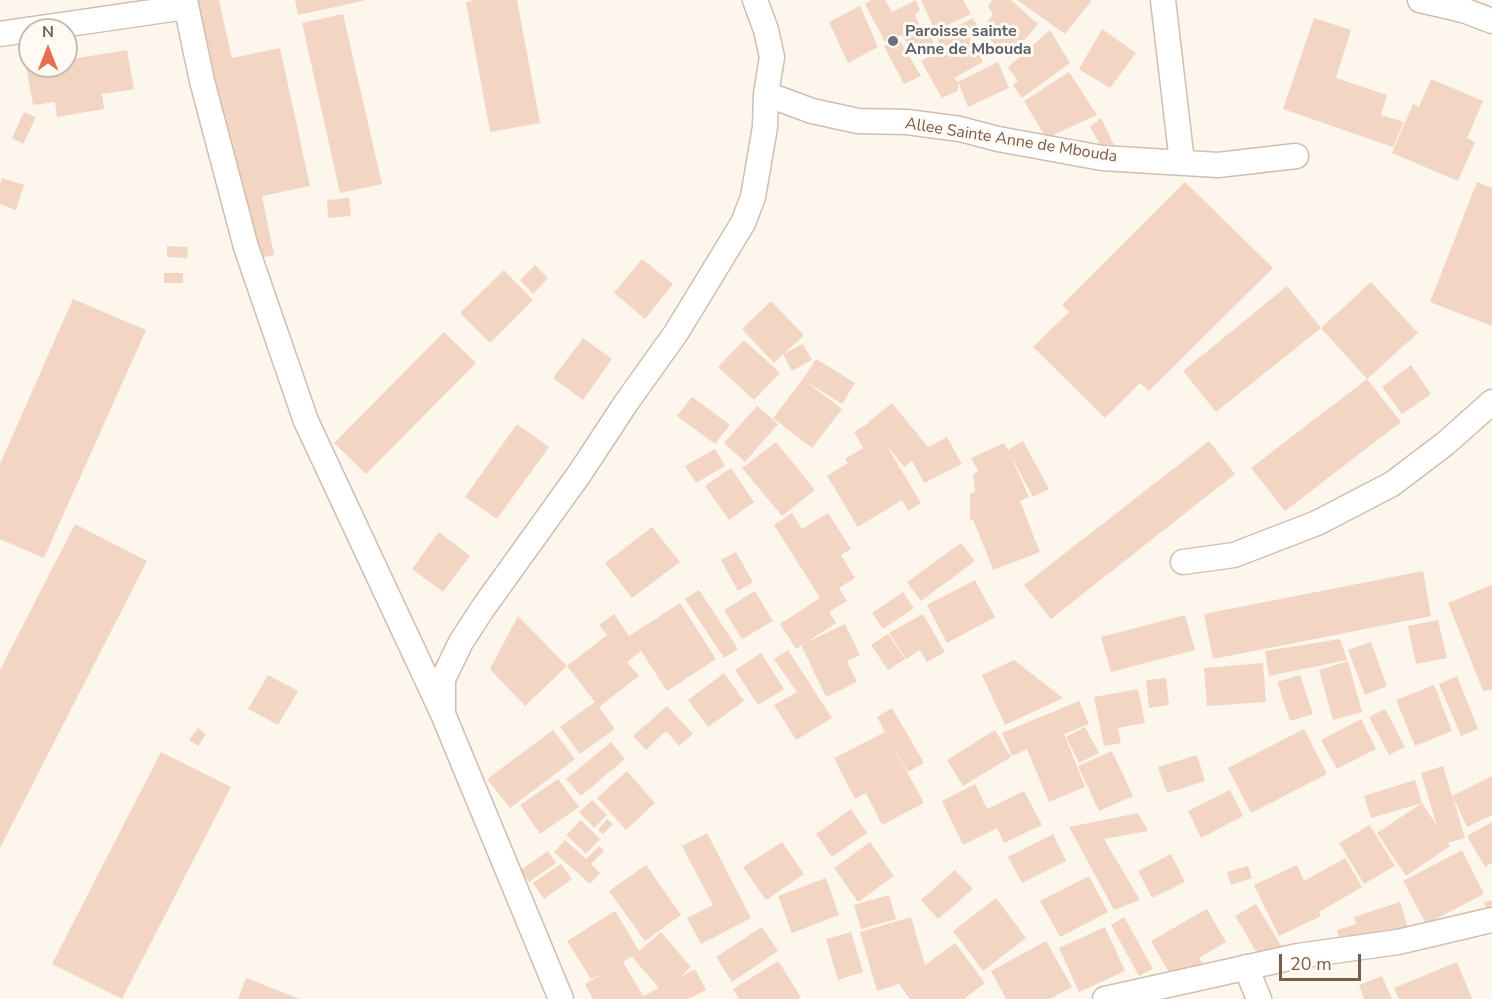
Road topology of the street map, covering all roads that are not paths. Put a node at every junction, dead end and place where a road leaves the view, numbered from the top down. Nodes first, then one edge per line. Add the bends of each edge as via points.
1 (755, 0) edge
2 (1163, 0) edge
3 (1420, 0) edge
4 (185, 3) edge
5 (1492, 21) edge
6 (0, 34) edge
7 (766, 94) junction
8 (1296, 156) dead end
9 (1182, 162) junction
10 (1492, 402) edge
11 (1183, 562) dead end
12 (443, 714) junction
13 (1492, 920) edge
14 (1246, 967) junction
15 (561, 999) edge
16 (1105, 999) edge
17 (1259, 999) edge

1 - 7 street via 771,57
2 - 9 street
3 - 5 street
4 - 6 street
4 - 12 street via 246,247 306,421
7 - 9 street, Allee Sainte Anne de Mbouda via 812,111 858,121 960,129 1102,158
7 - 12 street via 765,127 753,197 743,223 676,333 461,642 443,679
8 - 9 street, Allee Sainte Anne de Mbouda via 1218,165
10 - 11 street via 1392,484 1326,519 1234,555
12 - 15 street
13 - 14 street via 1398,942
14 - 16 street
14 - 17 street

